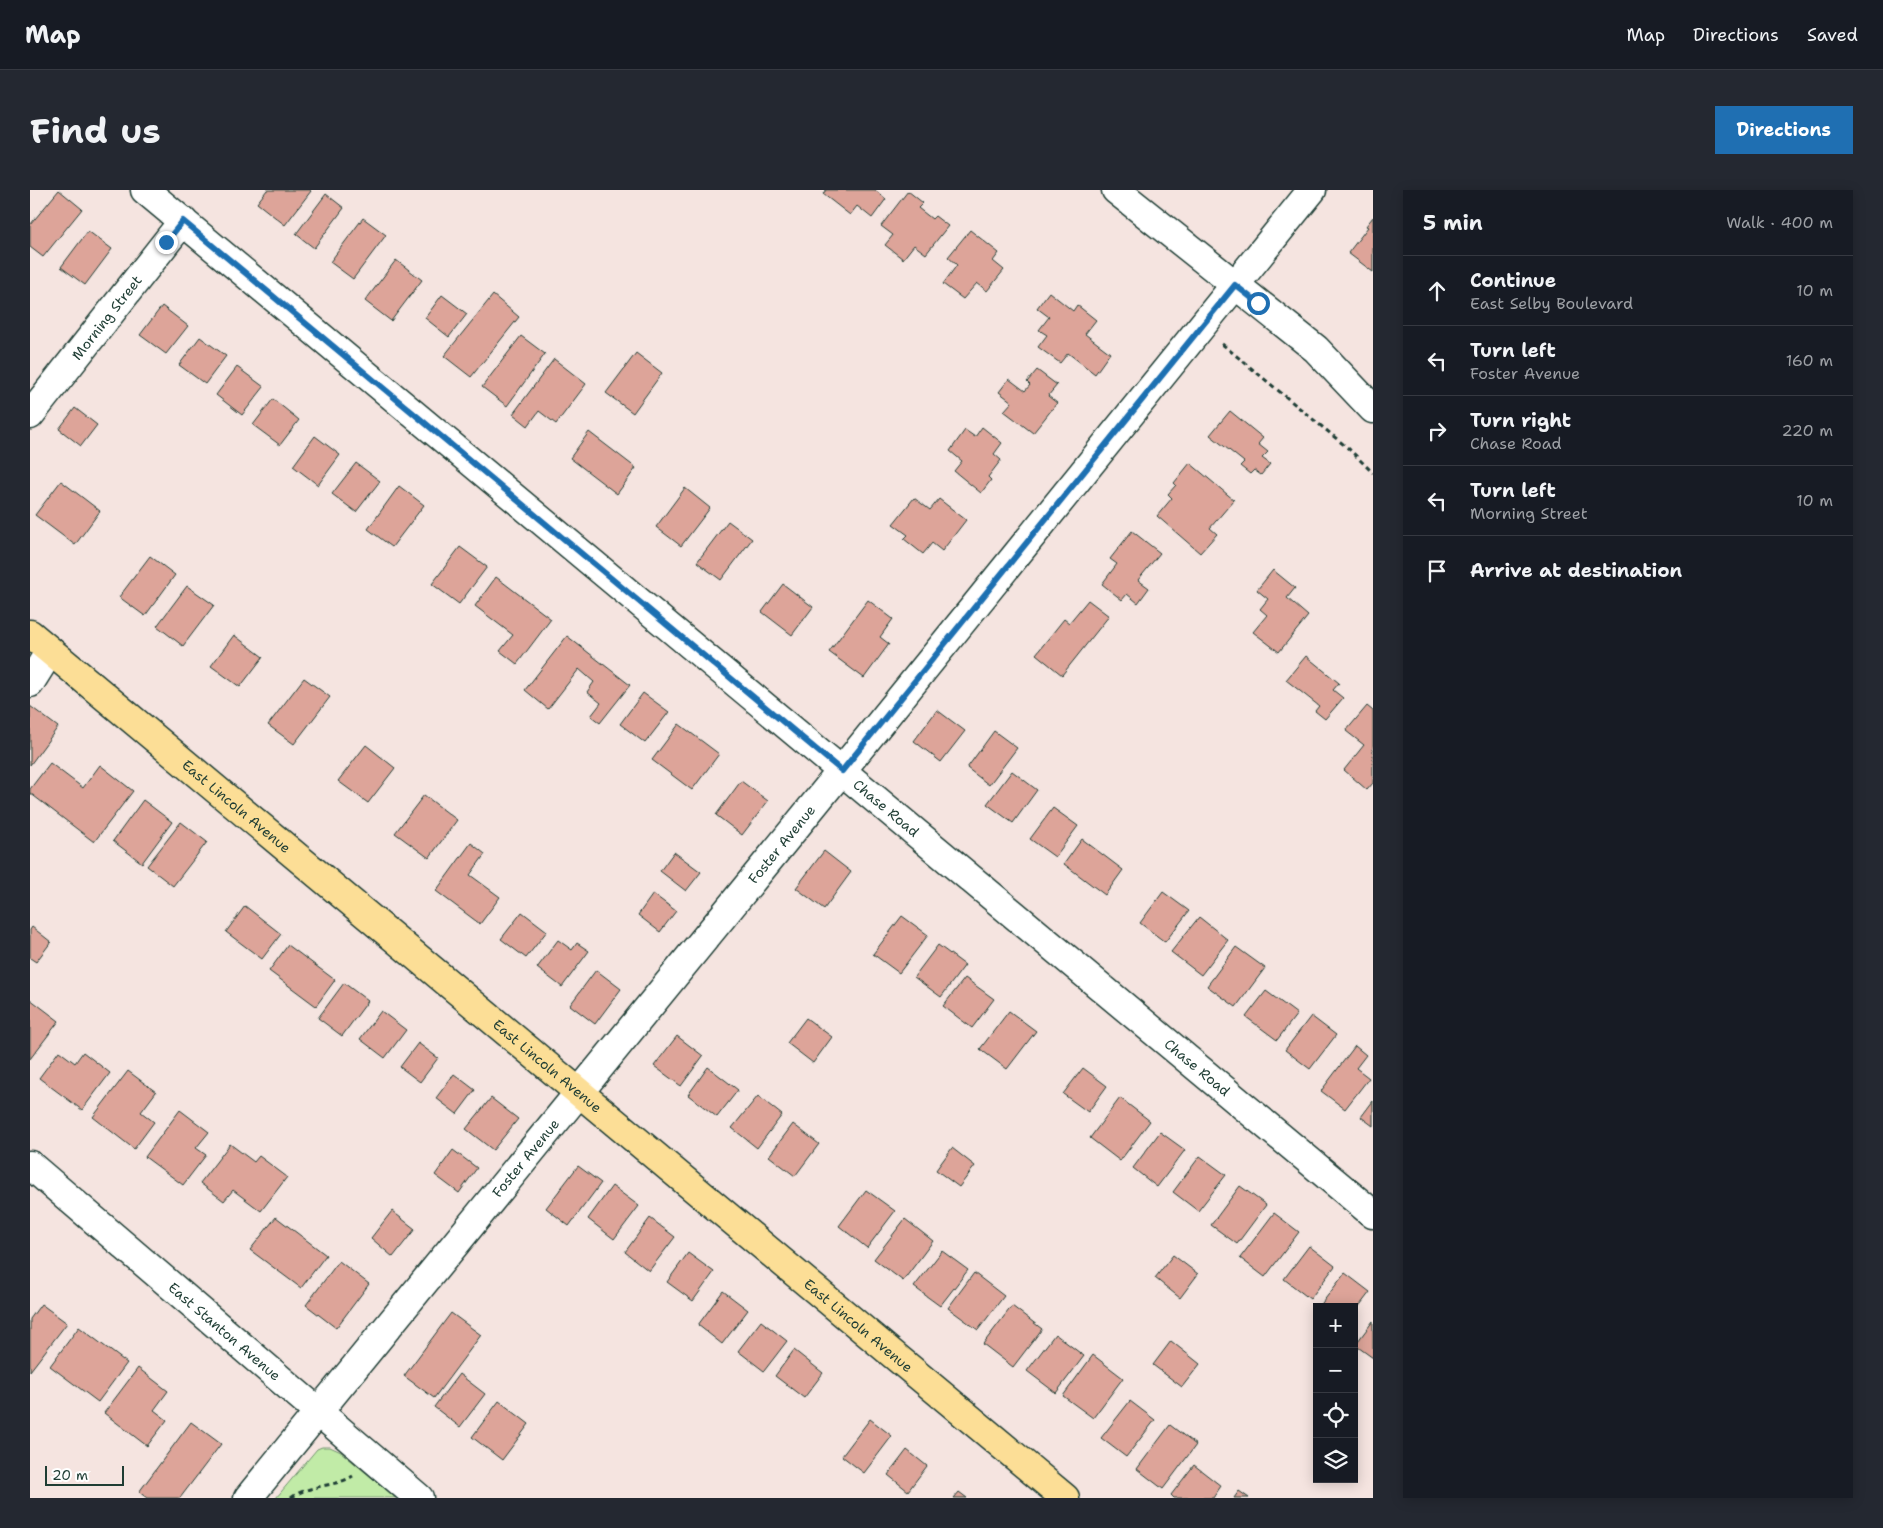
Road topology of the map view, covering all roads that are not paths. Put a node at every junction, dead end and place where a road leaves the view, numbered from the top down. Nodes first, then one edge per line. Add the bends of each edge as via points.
1 (145, 190) edge
2 (1116, 190) edge
3 (1312, 190) edge
4 (183, 221) junction
5 (1235, 285) junction
6 (1373, 409) edge
7 (30, 415) edge
8 (40, 643) edge
9 (30, 683) edge
10 (842, 771) junction
11 (579, 1092) junction
12 (30, 1165) edge
13 (1373, 1214) edge
14 (318, 1413) junction
15 (248, 1498) edge
16 (419, 1498) edge
17 (1065, 1498) edge

1 - 4 street, Chase Road
2 - 5 street
3 - 5 street, Foster Avenue
4 - 7 street, Morning Street
4 - 10 street, Chase Road
5 - 6 street via 1316,349
5 - 10 street, Foster Avenue
8 - 9 street
8 - 11 main road, East Lincoln Avenue
10 - 11 street, Foster Avenue
10 - 13 street, Chase Road
11 - 14 street, Foster Avenue
11 - 17 main road, East Lincoln Avenue
12 - 14 street, East Stanton Avenue
14 - 15 street, Foster Avenue
14 - 16 street, East Stanton Avenue

